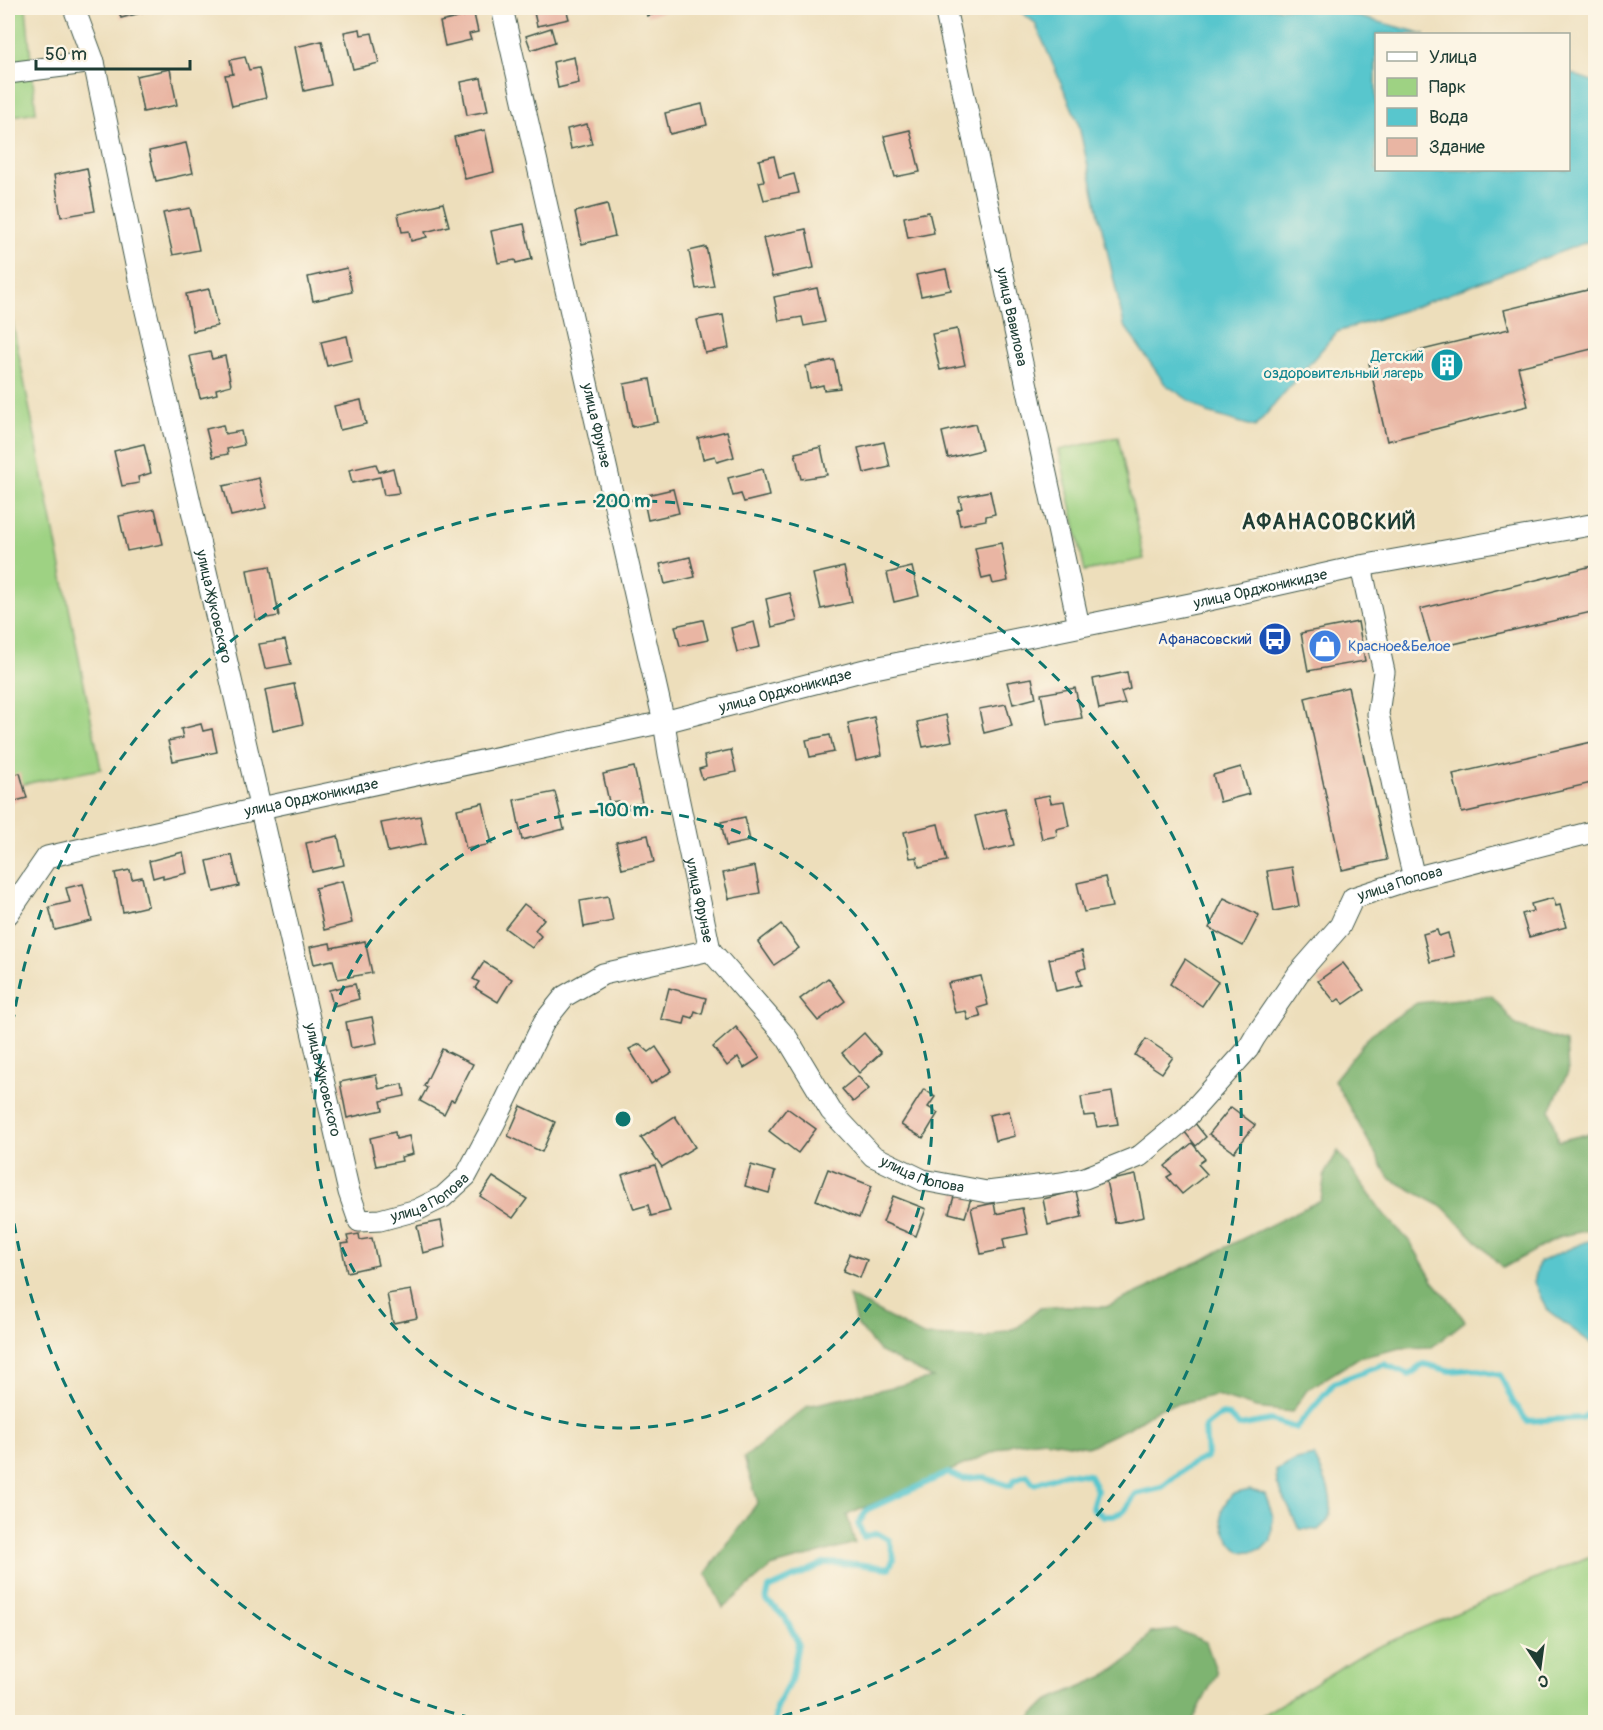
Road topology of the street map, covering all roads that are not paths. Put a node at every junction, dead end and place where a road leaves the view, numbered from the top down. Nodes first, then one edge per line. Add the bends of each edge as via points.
1 (74, 8) edge
2 (501, 8) edge
3 (945, 8) edge
4 (94, 62) junction
5 (8, 73) edge
6 (1596, 524) edge
7 (1361, 566) junction
8 (1079, 626) junction
9 (664, 722) junction
10 (261, 808) junction
11 (1596, 831) edge
12 (1414, 878) junction
13 (8, 914) edge
14 (710, 950) junction
15 (352, 1205) joint

1 - 4 street, улица Жуковского
2 - 9 street, улица Фрунзе
3 - 8 street, улица Вавилова
4 - 5 street
4 - 10 street, улица Жуковского via 143,298
6 - 7 street, улица Орджоникидзе
7 - 8 street, улица Орджоникидзе
7 - 12 street via 1384,672 1378,714
8 - 9 street, улица Орджоникидзе via 865,670
9 - 10 street, улица Орджоникидзе
9 - 14 street, улица Фрунзе
10 - 13 street, улица Орджоникидзе via 47,857
10 - 15 street, улица Жуковского
11 - 12 street, улица Попова
12 - 14 street, улица Попова via 1353,898 1340,926 1298,974 1248,1049 1186,1119 1140,1156 1085,1178 987,1192 923,1180 873,1156 831,1111 787,1038
14 - 15 street, улица Попова via 603,974 565,996 544,1022 465,1176 443,1197 417,1210 380,1220 359,1221

